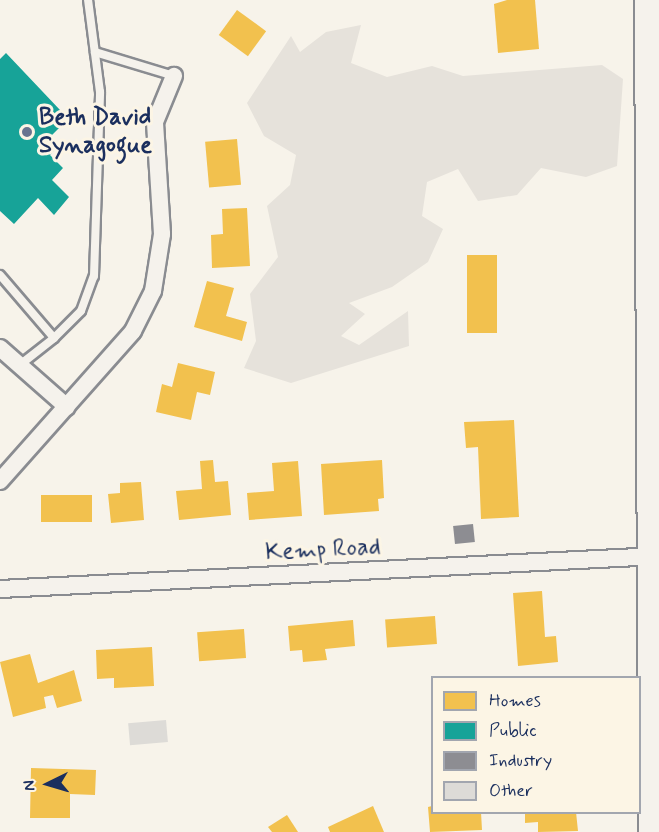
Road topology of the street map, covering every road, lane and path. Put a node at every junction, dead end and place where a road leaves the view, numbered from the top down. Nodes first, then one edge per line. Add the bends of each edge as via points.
1 (88, 0) edge
2 (647, 0) edge
3 (95, 52) junction
4 (174, 76) joint
5 (0, 275) edge
6 (54, 338) junction
7 (0, 348) edge
8 (21, 364) junction
9 (67, 407) junction
10 (0, 481) edge
11 (654, 556) edge
12 (0, 589) edge
13 (651, 832) edge

1 - 3 lane
2 - 11 main road
3 - 4 lane
3 - 6 lane via 100,103 94,276 81,311
4 - 9 street via 154,122 162,234 153,291 133,331
5 - 6 lane
6 - 8 lane
7 - 8 street
8 - 9 street
9 - 10 street
11 - 12 street, Kemp Road
11 - 13 main road

